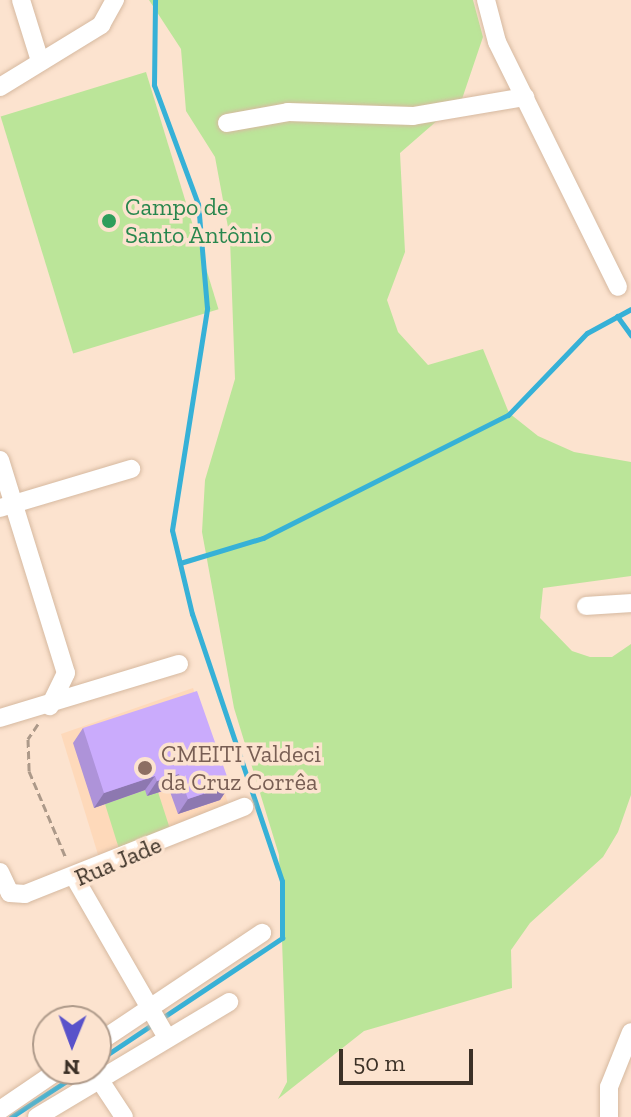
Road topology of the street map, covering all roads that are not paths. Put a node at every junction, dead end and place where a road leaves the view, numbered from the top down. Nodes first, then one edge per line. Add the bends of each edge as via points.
1 (21, 0) edge
2 (486, 0) edge
3 (113, 7) edge
4 (40, 61) junction
5 (0, 87) edge
6 (525, 97) junction
7 (227, 123) dead end
8 (618, 287) dead end
9 (0, 460) edge
10 (131, 469) dead end
11 (7, 506) edge
12 (631, 603) edge
13 (586, 606) dead end
14 (179, 664) dead end
15 (50, 706) junction
16 (0, 718) edge
17 (244, 807) dead end
18 (0, 872) edge
19 (76, 880) junction
20 (262, 933) dead end
21 (229, 1002) dead end
22 (153, 1013) junction
23 (112, 1035) edge
24 (166, 1036) junction
25 (628, 1044) edge
26 (112, 1067) edge
27 (37, 1085) edge
28 (84, 1085) edge
29 (103, 1085) edge
30 (0, 1110) edge
31 (37, 1117) edge
32 (124, 1117) edge
33 (609, 1117) edge

1 - 4 street
2 - 6 street
3 - 4 street
4 - 5 street
6 - 7 street via 413,116 288,112
6 - 8 street
9 - 11 street
10 - 11 street
11 - 15 street via 66,673
12 - 13 street
14 - 15 street
15 - 16 street
17 - 19 street, Rua Jade
18 - 19 street, Rua Jade via 16,895
19 - 22 street
20 - 22 street
21 - 24 street
22 - 23 street
22 - 24 street
24 - 26 street
25 - 33 street
27 - 30 street
28 - 31 street
29 - 32 street

